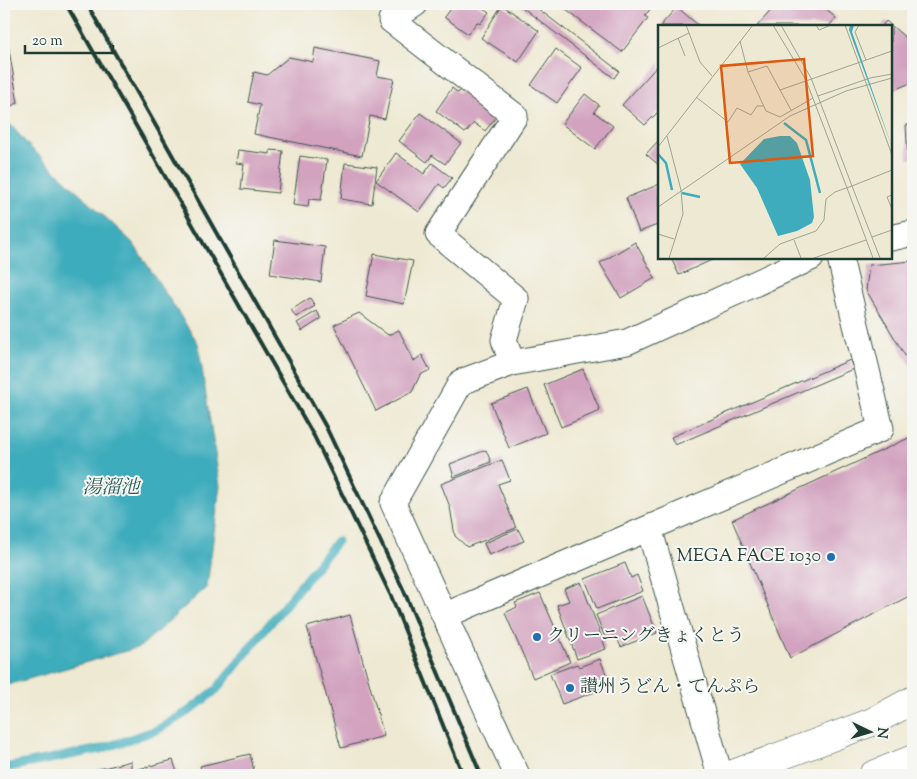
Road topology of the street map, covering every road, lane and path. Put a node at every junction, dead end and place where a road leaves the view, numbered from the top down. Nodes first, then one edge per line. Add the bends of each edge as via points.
1 (415, 4) edge
2 (913, 233) edge
3 (892, 238) edge
4 (809, 259) edge
5 (840, 259) edge
6 (512, 363) junction
7 (649, 528) junction
8 (446, 614) junction
9 (913, 700) edge
10 (913, 759) edge
11 (517, 775) edge
12 (720, 775) edge
13 (730, 775) edge
14 (873, 775) edge

1 - 6 street via 391,20 515,116 438,234 516,299 504,340
2 - 3 street
4 - 6 street via 628,342
5 - 7 street via 881,429
6 - 8 street via 461,382 393,503
7 - 8 street
7 - 12 street
8 - 11 street
9 - 13 street via 872,722
10 - 14 street

